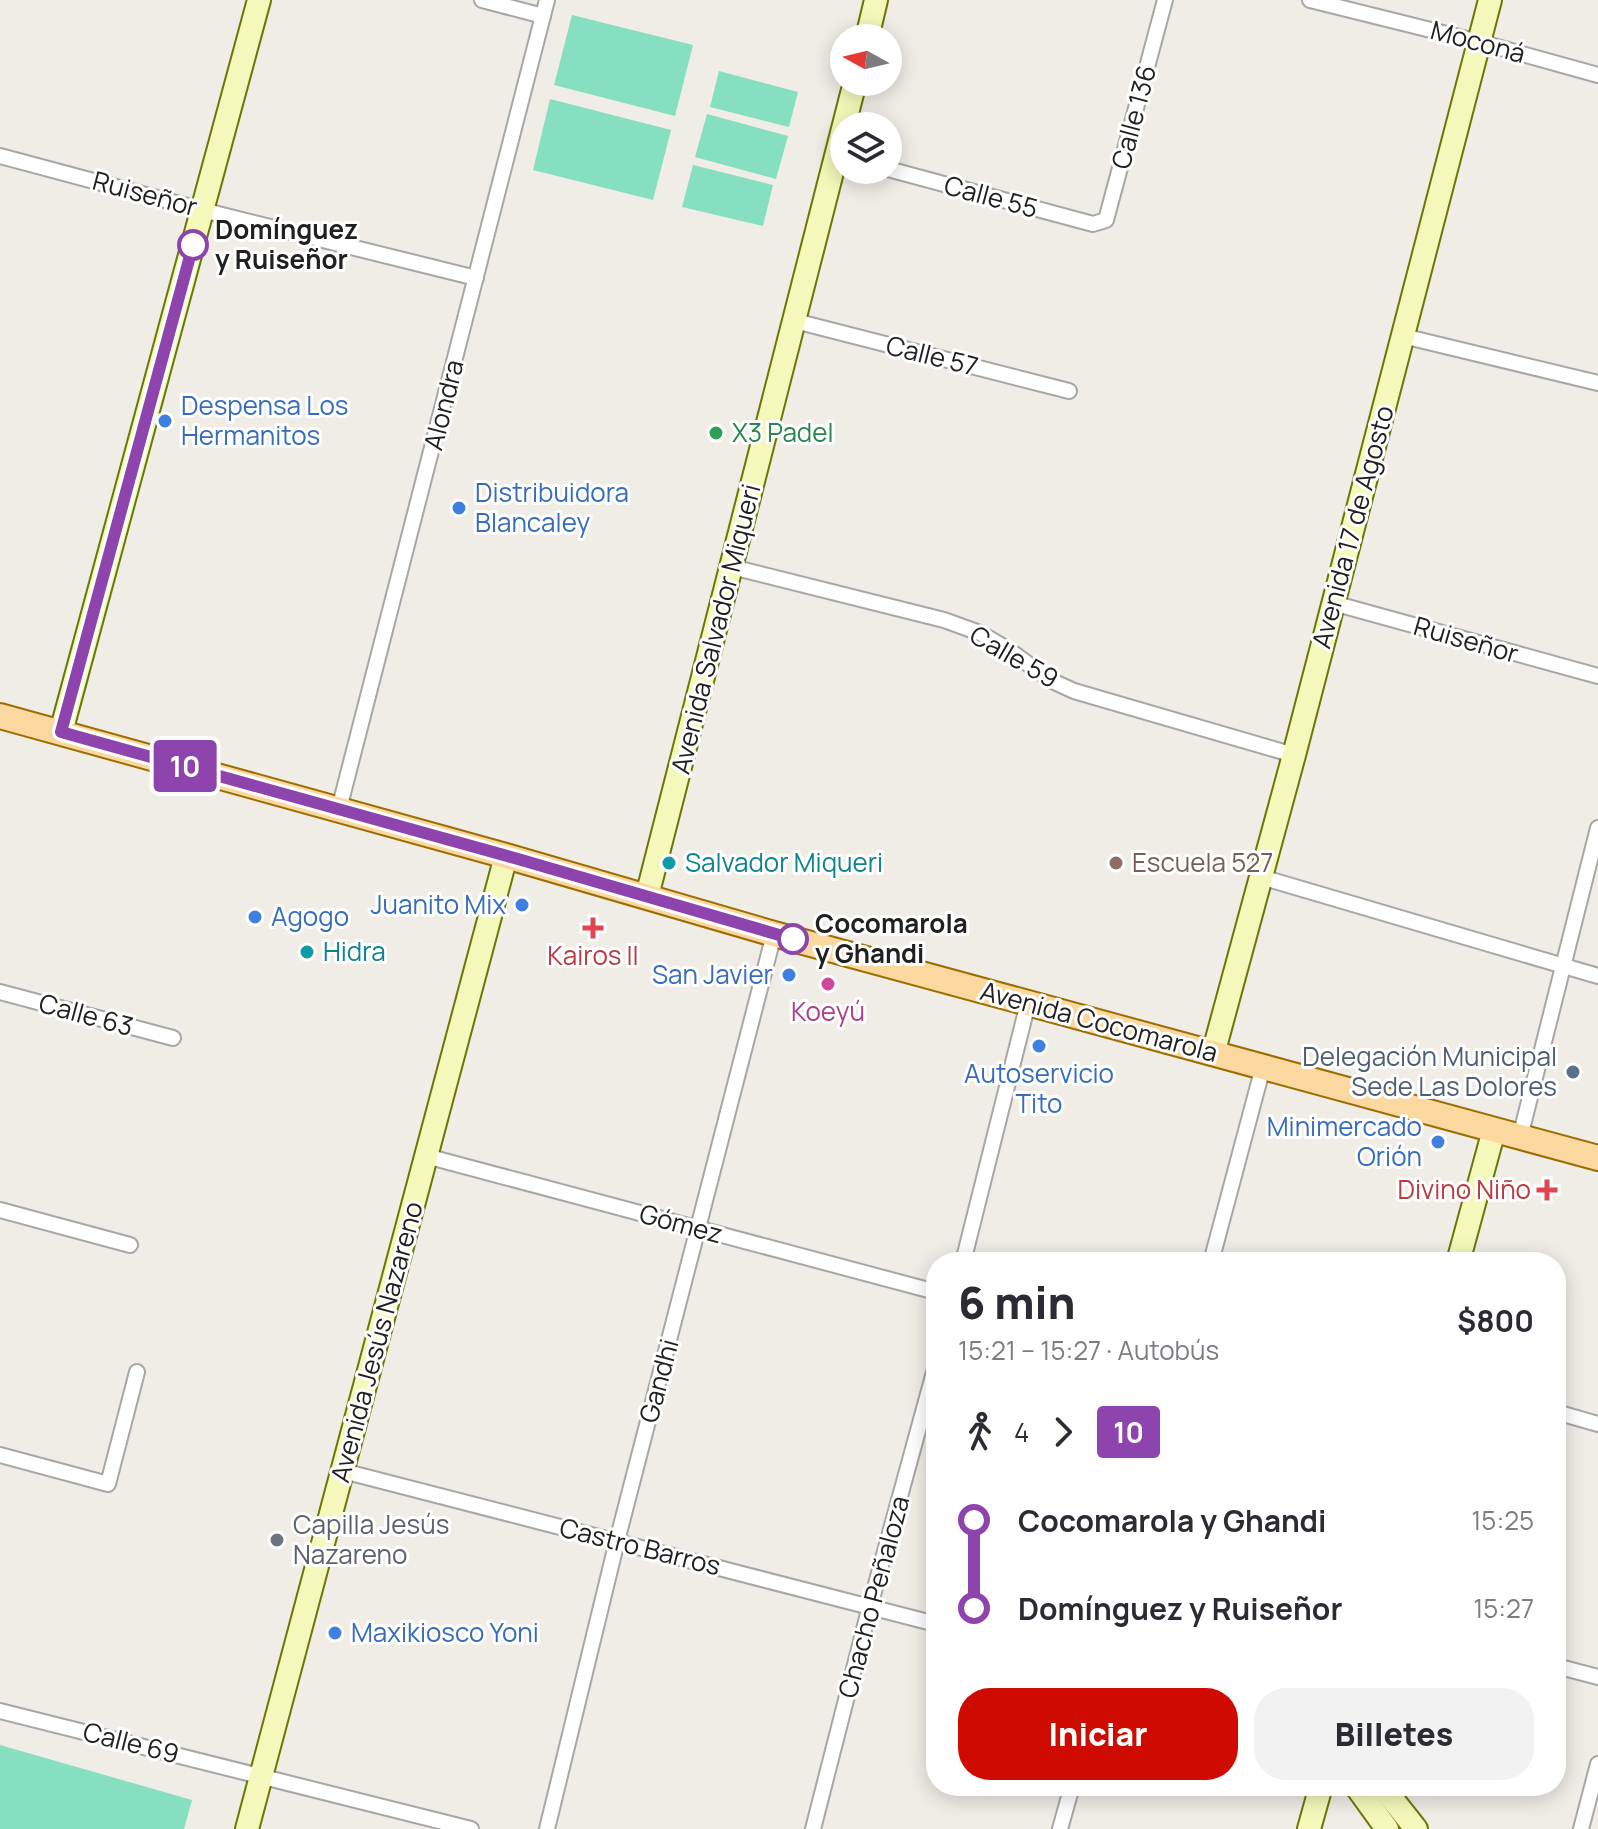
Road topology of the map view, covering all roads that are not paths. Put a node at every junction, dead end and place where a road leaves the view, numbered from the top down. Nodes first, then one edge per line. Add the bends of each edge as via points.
1 (259, 0) edge
2 (482, 0) edge
3 (547, 0) edge
4 (876, 0) edge
5 (1165, 0) edge
6 (1310, 0) edge
7 (1490, 0) edge
8 (543, 16) junction
9 (870, 24) edge
10 (1479, 42) junction
11 (1598, 75) edge
12 (0, 156) edge
13 (902, 173) edge
14 (832, 184) edge
15 (202, 210) junction
16 (1093, 224) joint
17 (476, 278) junction
18 (795, 321) junction
19 (1403, 336) junction
20 (1598, 383) edge
21 (1069, 391) dead end
22 (732, 567) junction
23 (1333, 603) junction
24 (1598, 676) edge
25 (0, 716) edge
26 (61, 732) junction
27 (1294, 755) junction
28 (339, 809) junction
29 (1598, 828) edge
30 (506, 856) junction
31 (1261, 877) junction
32 (647, 896) junction
33 (774, 934) junction
34 (1563, 967) junction
35 (1598, 976) edge
36 (0, 992) edge
37 (1028, 1003) junction
38 (173, 1038) dead end
39 (1213, 1054) junction
40 (1263, 1067) junction
41 (1494, 1130) junction
42 (1520, 1137) junction
43 (426, 1156) junction
44 (1598, 1158) edge
45 (0, 1210) edge
46 (699, 1229) junction
47 (130, 1245) dead end
48 (966, 1252) edge
49 (1214, 1252) edge
50 (1461, 1252) edge
51 (926, 1289) edge
52 (137, 1372) dead end
53 (926, 1402) edge
54 (1566, 1415) edge
55 (1598, 1424) edge
56 (0, 1455) edge
57 (343, 1471) junction
58 (617, 1541) junction
59 (870, 1606) junction
60 (926, 1621) edge
61 (1566, 1669) edge
62 (1598, 1677) edge
63 (0, 1711) edge
64 (1598, 1764) edge
65 (261, 1775) junction
66 (1069, 1796) edge
67 (1318, 1796) edge
68 (1363, 1796) edge
69 (1390, 1796) edge
70 (247, 1829) edge
71 (471, 1829) edge
72 (547, 1829) edge
73 (813, 1829) edge
74 (1060, 1829) edge
75 (1309, 1829) edge
76 (1387, 1829) edge
77 (1416, 1829) edge
78 (1581, 1829) edge

1 - 15 main road
2 - 8 street
3 - 8 street, Alondra
4 - 9 main road
5 - 16 street, Calle 136 via 1106,220
6 - 10 street, Moconá
7 - 10 main road, Avenida 17 de Agosto
8 - 17 street, Alondra
10 - 11 street, Moconá
10 - 19 main road, Avenida 17 de Agosto
12 - 15 street, Ruiseñor
13 - 16 street, Calle 55
14 - 18 main road, Avenida Salvador Miqueri
15 - 17 street, Ruiseñor
15 - 26 main road
17 - 28 street, Alondra
18 - 21 street, Calle 57
18 - 22 main road, Avenida Salvador Miqueri
19 - 20 street
19 - 23 main road, Avenida 17 de Agosto
22 - 27 street, Calle 59 via 944,620 980,633 1074,691
22 - 32 main road, Avenida Salvador Miqueri
23 - 24 street, Ruiseñor
23 - 27 main road, Avenida 17 de Agosto
25 - 26 main road, Avenida Cocomarola
26 - 28 main road, Avenida Cocomarola
27 - 31 main road, Avenida 17 de Agosto
28 - 30 main road, Avenida Cocomarola
29 - 34 street
30 - 32 main road, Avenida Cocomarola
30 - 43 main road, Avenida Jesús Nazareno
31 - 34 street
31 - 39 main road, Avenida 17 de Agosto
32 - 33 main road, Avenida Cocomarola
33 - 37 main road, Avenida Cocomarola
33 - 46 street, Gandhi
34 - 35 street
34 - 42 street
36 - 38 street, Calle 63
37 - 39 main road, Avenida Cocomarola
37 - 48 street
39 - 40 main road, Avenida Cocomarola
40 - 41 main road, Avenida Cocomarola
40 - 49 street
41 - 42 main road, Avenida Cocomarola
41 - 50 main road
42 - 44 main road, Avenida Cocomarola
43 - 46 street, Gómez
43 - 57 main road, Avenida Jesús Nazareno
45 - 47 street
46 - 51 street, Gómez
46 - 58 street, Gandhi
52 - 56 street via 108,1484
53 - 59 street, Chacho Peñaloza
54 - 55 street
57 - 58 street, Castro Barros
57 - 65 main road, Avenida Jesús Nazareno
58 - 59 street, Castro Barros
58 - 72 street, Gandhi
59 - 60 street, Castro Barros
59 - 73 street, Chacho Peñaloza
61 - 62 street
63 - 65 street, Calle 69
64 - 78 street
65 - 70 main road, Avenida Jesús Nazareno
65 - 71 street, Calle 69
66 - 74 street
67 - 75 main road
68 - 76 main road
69 - 77 main road

